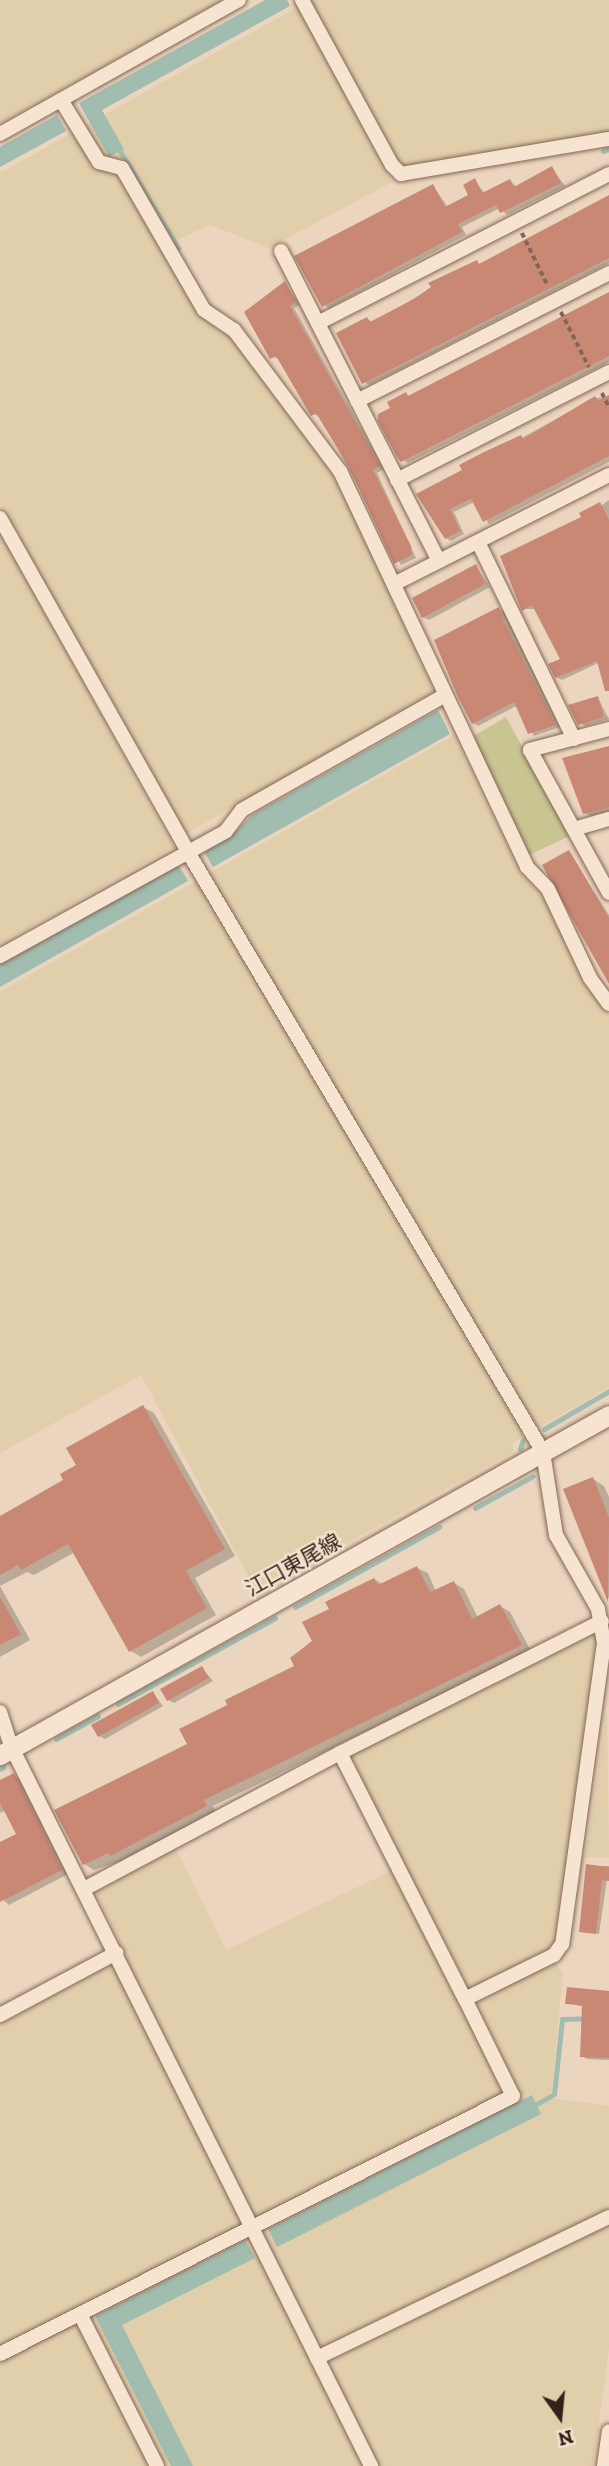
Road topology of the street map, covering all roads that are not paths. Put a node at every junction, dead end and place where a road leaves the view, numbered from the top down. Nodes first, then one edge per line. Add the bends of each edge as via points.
1 (239, 0) edge
2 (302, 0) edge
3 (61, 100) junction
4 (0, 134) edge
5 (609, 139) edge
6 (609, 174) edge
7 (281, 251) dead end
8 (609, 273) edge
9 (318, 323) junction
10 (609, 372) edge
11 (357, 401) junction
12 (609, 475) edge
13 (397, 480) junction
14 (0, 518) edge
15 (478, 542) junction
16 (439, 561) junction
17 (394, 584) junction
18 (445, 695) junction
19 (609, 729) edge
20 (574, 738) junction
21 (609, 819) edge
22 (574, 829) junction
23 (188, 852) junction
24 (609, 893) edge
25 (0, 956) edge
26 (609, 1004) edge
27 (609, 1415) edge
28 (543, 1452) junction
29 (602, 1621) junction
30 (0, 1712) edge
31 (6, 1751) edge
32 (340, 1753) junction
33 (84, 1889) junction
34 (116, 1953) junction
35 (465, 1999) junction
36 (0, 2015) edge
37 (609, 2217) edge
38 (252, 2227) junction
39 (80, 2314) junction
40 (0, 2354) edge
41 (317, 2358) junction
42 (609, 2431) edge
43 (158, 2466) edge
44 (371, 2466) edge
45 (604, 2466) edge

1 - 3 street
2 - 5 street via 391,165 401,174
3 - 4 street
3 - 17 street via 99,162 122,168 204,310 234,330 340,471
6 - 9 street
7 - 9 street
8 - 11 street
9 - 11 street
10 - 13 street
11 - 13 street
12 - 15 street
13 - 16 street
14 - 23 street
15 - 16 street
15 - 20 street
16 - 17 street
17 - 18 street
18 - 23 street via 242,810 226,831
18 - 26 street via 527,867 548,889 590,978
19 - 20 street
20 - 22 street via 530,750
21 - 22 street
22 - 24 street
23 - 25 street
23 - 28 street
27 - 28 main road, 江口東尾線
28 - 29 street via 556,1535
28 - 31 main road, 江口東尾線
29 - 32 street
29 - 35 street via 604,1643 562,1944 554,1955
30 - 31 street
31 - 33 street
32 - 33 street
32 - 35 street
33 - 34 street
34 - 36 street
34 - 38 street
35 - 38 street via 513,2096
37 - 41 street
38 - 39 street
38 - 41 street
39 - 40 street
39 - 43 street
41 - 44 street
42 - 45 street

